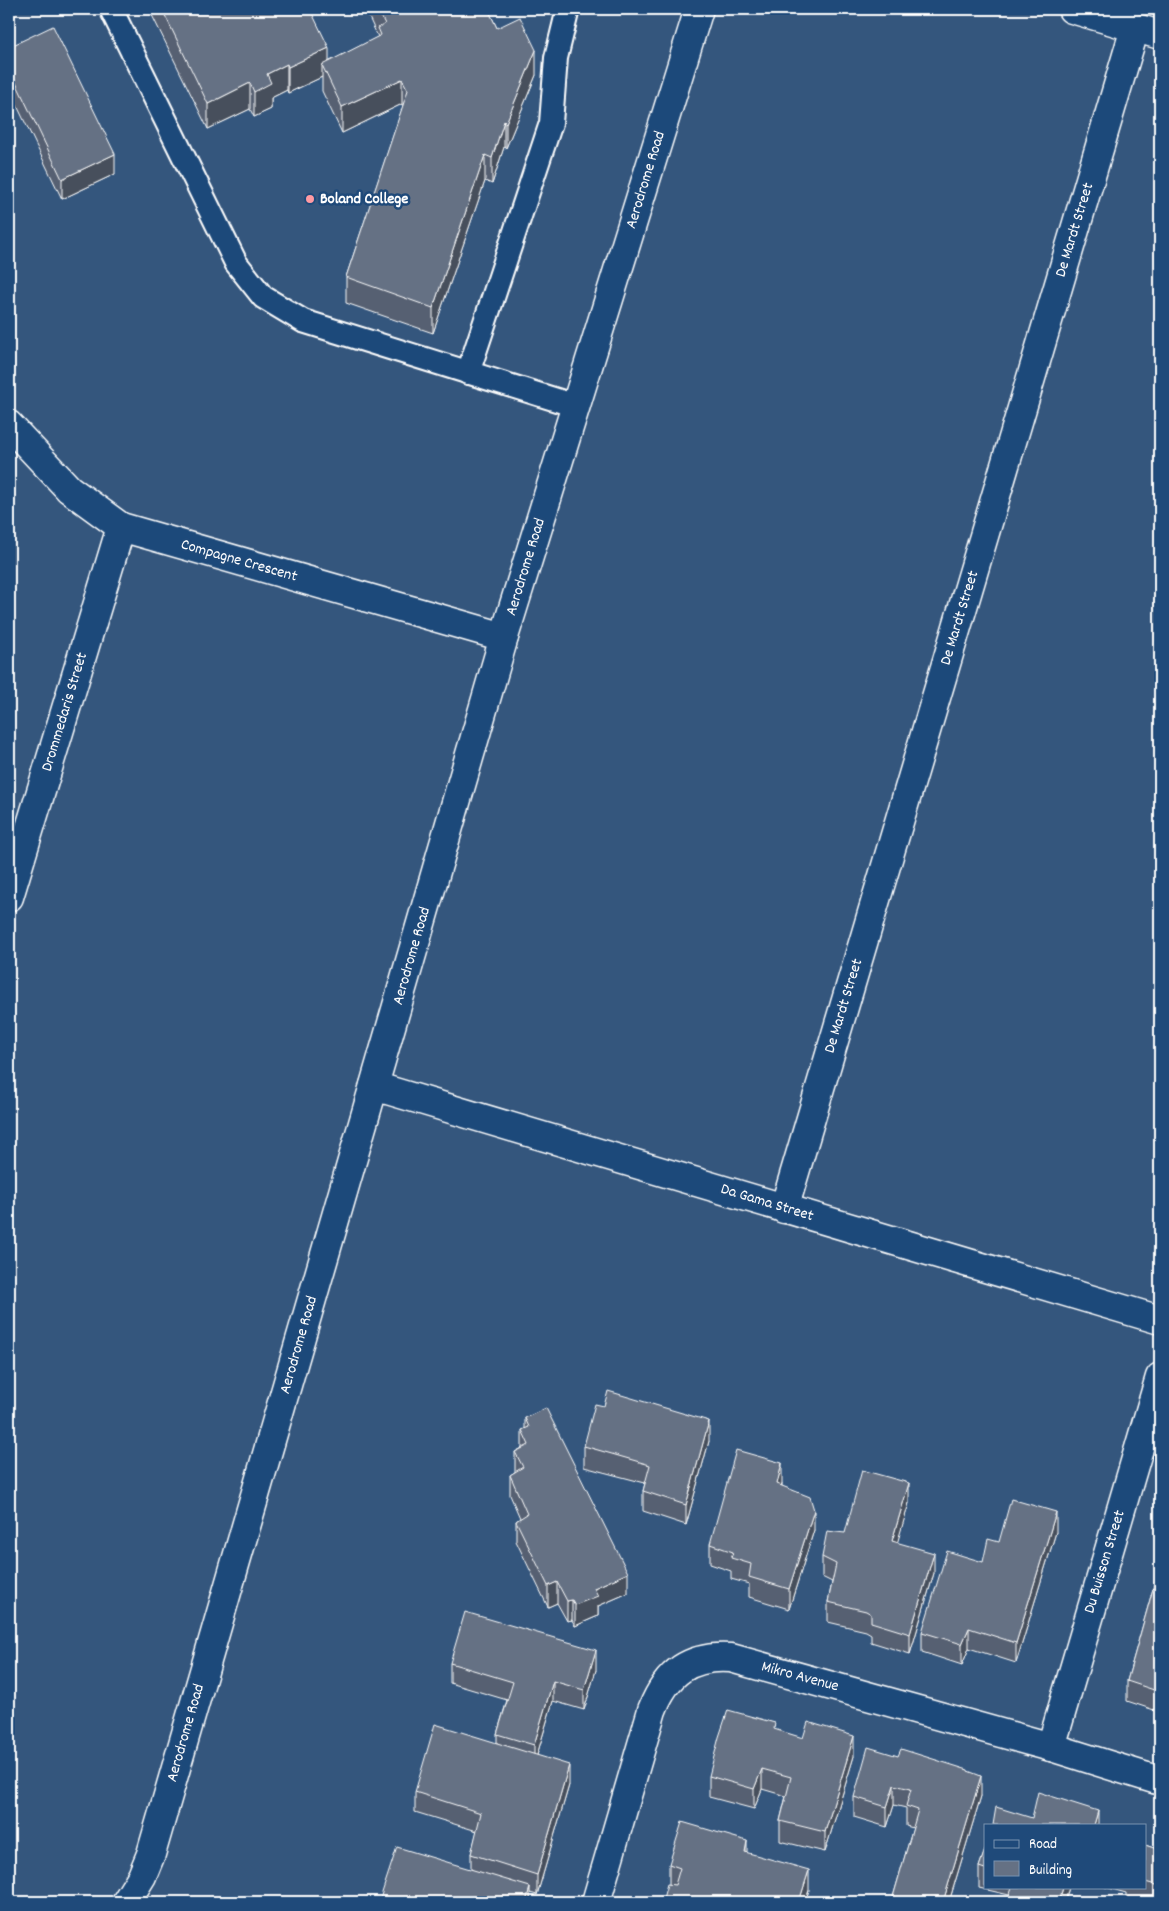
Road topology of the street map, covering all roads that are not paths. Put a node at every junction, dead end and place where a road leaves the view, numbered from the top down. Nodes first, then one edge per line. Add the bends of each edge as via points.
1 (111, 9) edge
2 (568, 9) edge
3 (699, 9) edge
4 (1072, 9) edge
5 (1148, 32) edge
6 (468, 373) junction
7 (576, 406) junction
8 (9, 424) edge
9 (121, 527) junction
10 (504, 637) junction
11 (9, 897) edge
12 (374, 1086) junction
13 (784, 1208) junction
14 (1160, 1320) edge
15 (1160, 1377) edge
16 (1051, 1747) junction
17 (1160, 1781) edge
18 (126, 1902) edge
19 (596, 1902) edge

1 - 6 lane via 236,263 263,297 303,321
2 - 6 lane via 556,58 551,123
3 - 7 street, Aerodrome Road
4 - 5 street
5 - 13 street, De Mardt Street
6 - 7 lane
7 - 10 street, Aerodrome Road
8 - 9 street, Compagne Crescent via 69,489
9 - 10 street, Compagne Crescent
9 - 11 street, Drommedaris Street
10 - 12 street, Aerodrome Road
12 - 13 street, Da Gama Street
12 - 18 street, Aerodrome Road via 151,1854
13 - 14 street, Da Gama Street
15 - 16 street, Du Buisson Street
16 - 17 street, Mikro Avenue
16 - 19 street, Mikro Avenue via 731,1658 699,1660 670,1677 659,1692

